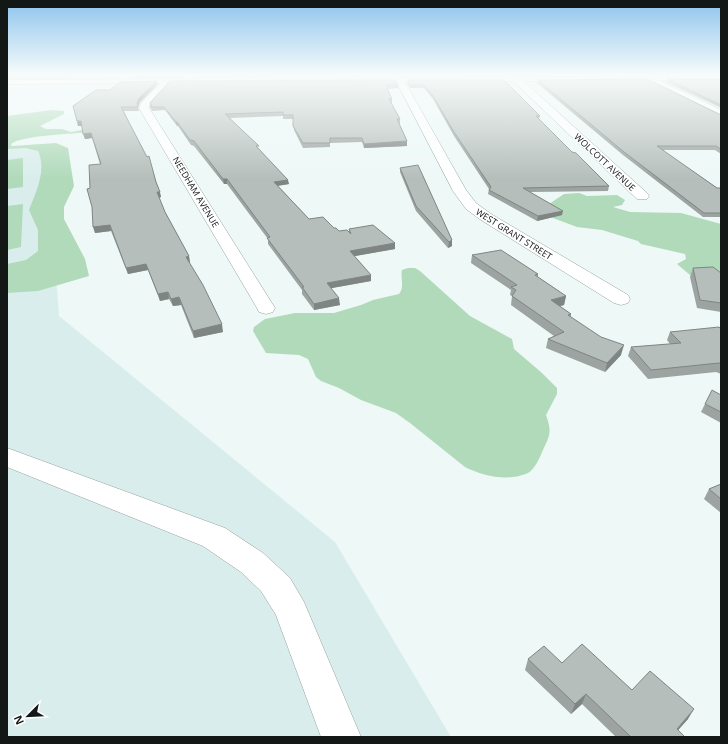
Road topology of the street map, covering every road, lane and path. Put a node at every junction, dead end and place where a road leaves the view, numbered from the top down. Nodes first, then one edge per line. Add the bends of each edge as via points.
1 (145, 110) edge
2 (415, 110) edge
3 (549, 110) edge
4 (642, 196) dead end
5 (621, 300) dead end
6 (266, 308) dead end
7 (7, 457) edge
8 (341, 737) edge

1 - 6 street, NEEDHAM AVENUE
2 - 5 street, WEST GRANT STREET via 460,191 471,206
3 - 4 street, WOLCOTT AVENUE
7 - 8 street via 214,537 255,565 273,582 293,613

